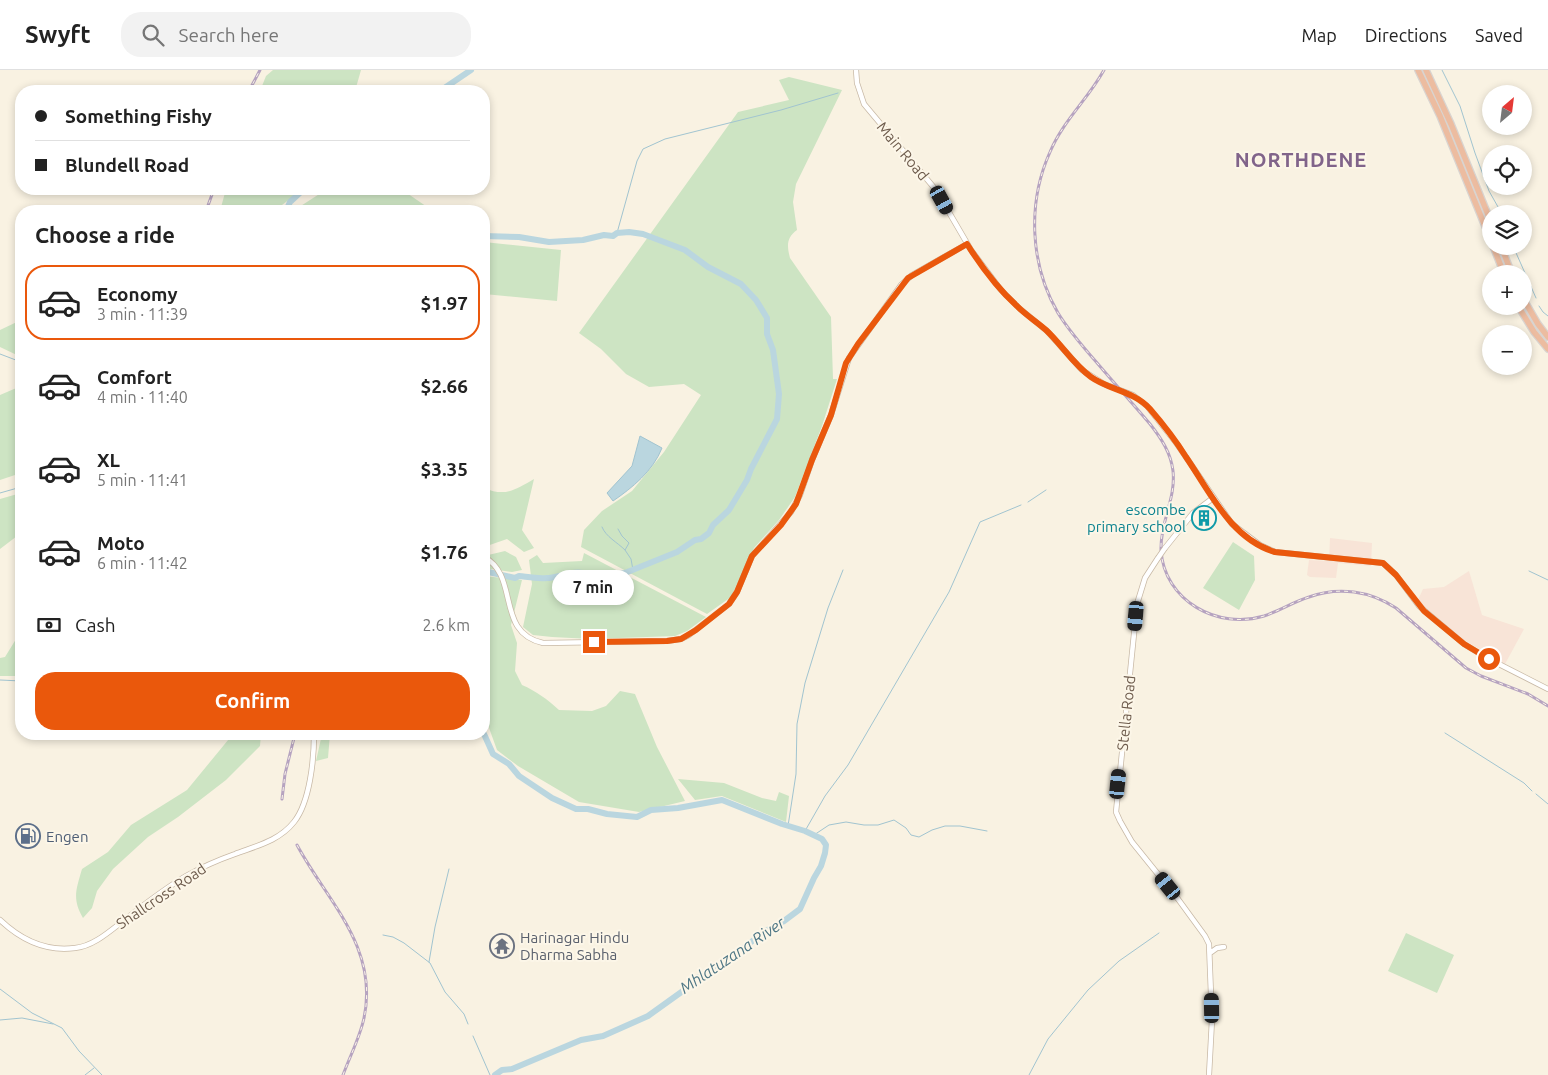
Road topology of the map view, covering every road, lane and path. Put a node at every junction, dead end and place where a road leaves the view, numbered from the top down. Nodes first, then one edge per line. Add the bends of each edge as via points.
1 (856, 70) edge
2 (1418, 70) edge
3 (1426, 70) edge
4 (1484, 205) edge
5 (1482, 219) edge
6 (967, 244) junction
7 (1532, 314) edge
8 (1523, 315) edge
9 (1548, 337) edge
10 (1548, 349) edge
11 (1213, 498) junction
12 (490, 562) edge
13 (1548, 689) edge
14 (313, 740) edge
15 (0, 920) edge
16 (1224, 947) dead end
17 (1210, 953) junction
18 (1209, 1075) edge

1 - 6 main road, Main Road via 864,104 936,190
2 - 5 highway
3 - 4 highway
6 - 11 main road, Main Road via 1001,290 1082,370 1104,384 1133,395 1147,406
6 - 12 main road via 908,278 858,344 846,363 831,415 796,504 752,556 736,593 724,609 689,635 674,640 544,643 529,639 514,622 497,568
7 - 9 highway
8 - 10 highway
11 - 13 main road, Main Road via 1236,528 1270,550 1383,563 1419,606 1464,644
11 - 17 main road, Stella Road, bridge via 1193,513 1165,548 1141,587 1116,812 1132,842 1205,936
14 - 15 main road, Shallcross Road via 303,804 295,821 277,837 198,869 85,946 56,949 36,945 16,935
16 - 17 main road
17 - 18 main road, Stella Road via 1212,1020

